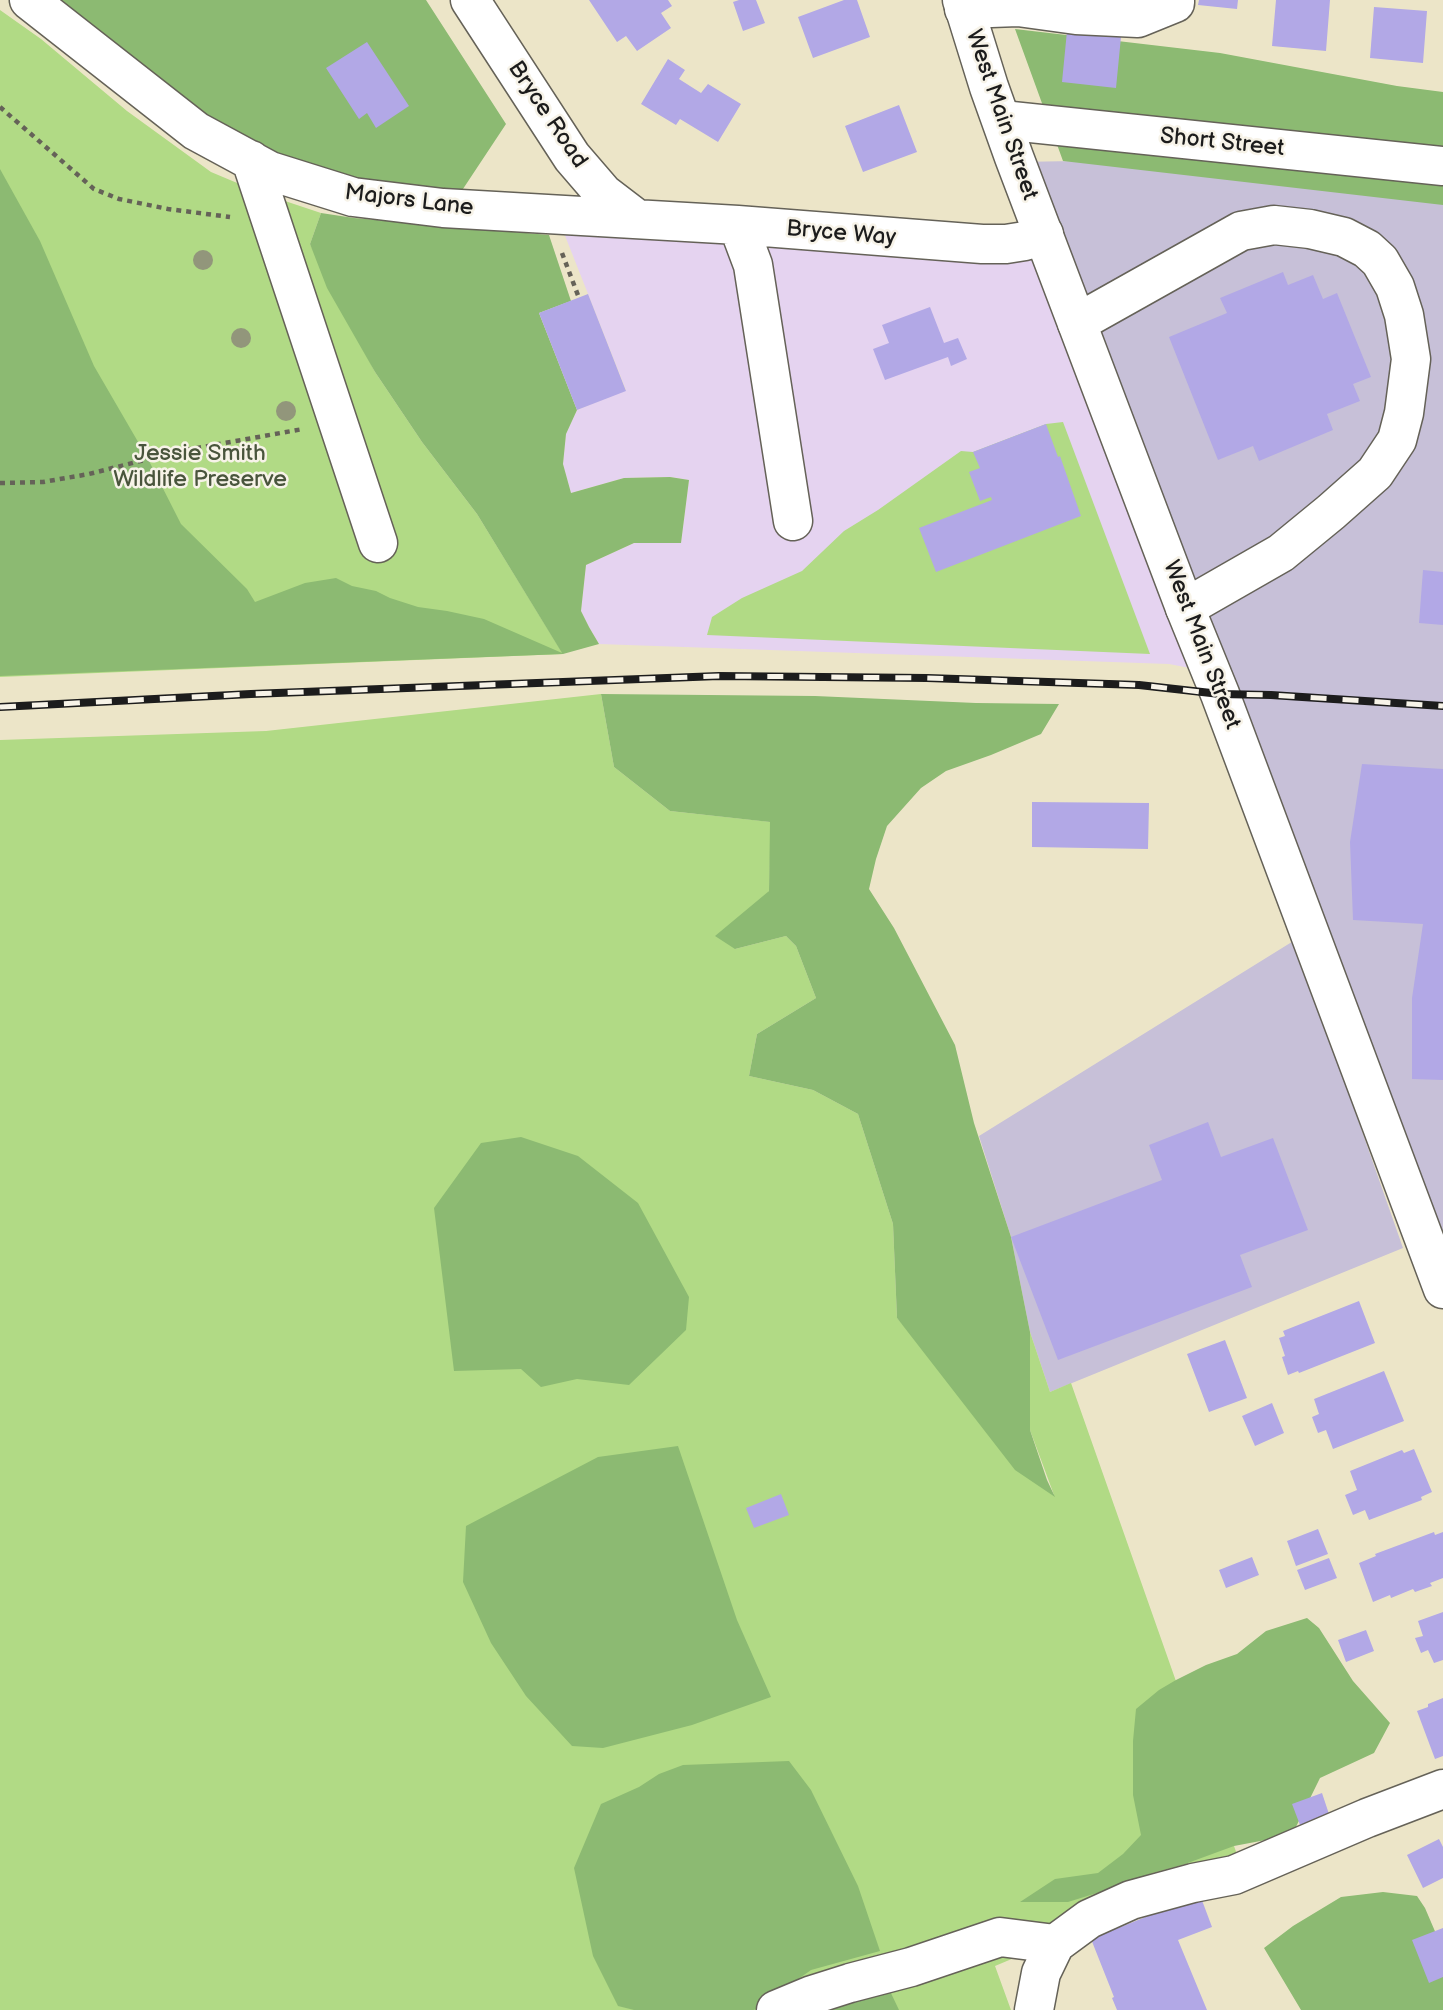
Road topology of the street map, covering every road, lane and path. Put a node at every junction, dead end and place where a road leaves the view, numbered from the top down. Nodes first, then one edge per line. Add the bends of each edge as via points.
1 (29, 0) edge
2 (470, 0) edge
3 (1175, 0) edge
4 (963, 4) edge
5 (0, 107) edge
6 (1002, 120) junction
7 (251, 160) junction
8 (1443, 166) edge
9 (239, 218) dead end
10 (638, 219) junction
11 (738, 225) junction
12 (1044, 234) junction
13 (562, 253) dead end
14 (579, 298) dead end
15 (1077, 323) junction
16 (304, 429) dead end
17 (0, 483) edge
18 (793, 521) dead end
19 (378, 543) dead end
20 (1185, 608) junction
21 (1443, 1289) edge
22 (1443, 1789) edge
23 (1055, 1944) junction
24 (776, 2010) edge
25 (1034, 2010) edge

1 - 7 street, Majors Lane via 196,131
2 - 10 street, Bryce Road via 572,157 603,193
3 - 4 street via 1139,18
4 - 6 street, West Main Street
5 - 9 path via 94,189 168,209
6 - 8 street, Short Street
6 - 12 street, West Main Street
7 - 10 street, Majors Lane via 353,197 443,208
7 - 19 street
10 - 11 street, Bryce Way
11 - 12 street, Bryce Way via 982,244 1025,241
11 - 18 street via 753,265
12 - 15 street, West Main Street
13 - 14 path
15 - 20 street, West Main Street
15 - 20 street via 1241,231 1274,225 1344,237 1380,261 1395,287 1410,359 1397,440 1375,473 1331,513 1280,553
16 - 17 path via 180,451 89,474
20 - 21 street, West Main Street
22 - 23 street via 1234,1875 1131,1900 1089,1919
23 - 24 street via 1000,1937
23 - 25 street via 1041,1973

